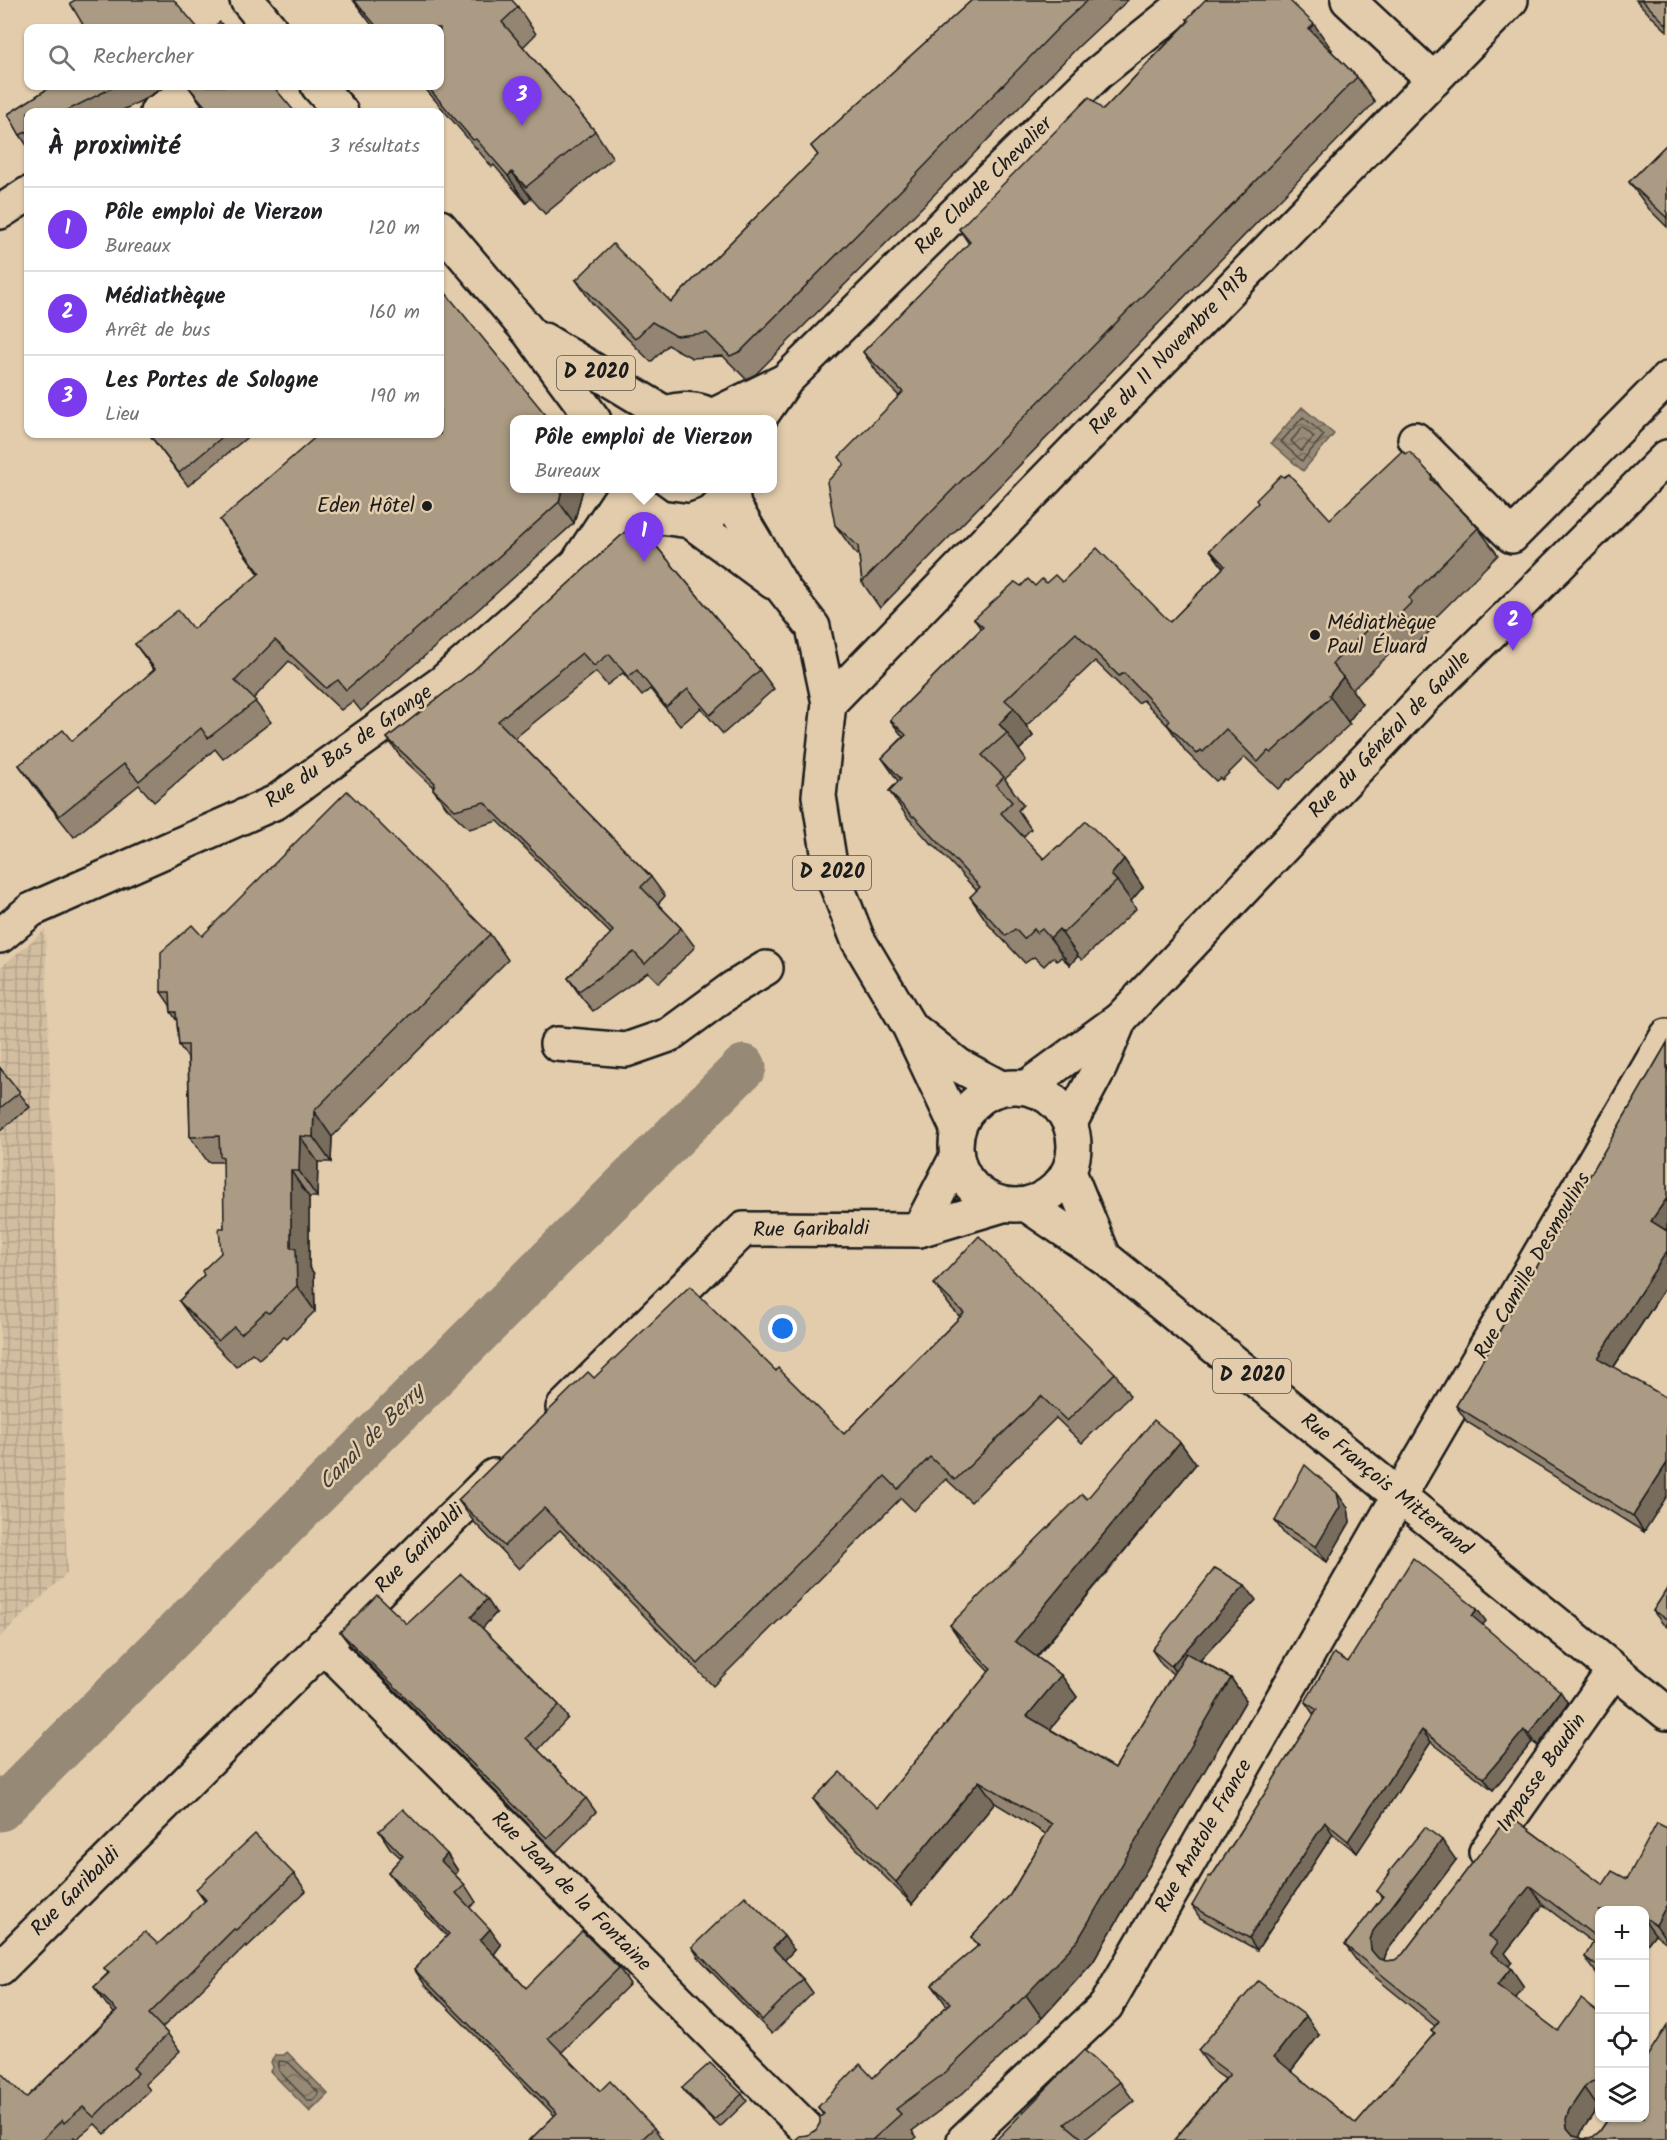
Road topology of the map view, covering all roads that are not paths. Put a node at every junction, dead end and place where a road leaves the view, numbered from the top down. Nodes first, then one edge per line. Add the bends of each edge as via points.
1 (248, 0) edge
2 (1189, 0) edge
3 (1348, 0) edge
4 (1511, 0) edge
5 (267, 24) edge
6 (1434, 80) junction
7 (193, 90) edge
8 (322, 90) edge
9 (164, 108) edge
10 (337, 108) edge
11 (24, 197) edge
12 (0, 212) edge
13 (444, 232) edge
14 (529, 332) junction
15 (1667, 379) edge
16 (786, 380) junction
17 (590, 415) edge
18 (656, 415) edge
19 (662, 415) edge
20 (706, 415) edge
21 (720, 415) edge
22 (762, 415) edge
23 (1415, 439) dead end
24 (1667, 457) edge
25 (624, 493) edge
26 (635, 493) edge
27 (731, 493) edge
28 (733, 493) edge
29 (675, 519) junction
30 (576, 566) junction
31 (784, 590) junction
32 (828, 703) junction
33 (0, 936) edge
34 (766, 968) dead end
35 (1120, 1019) junction
36 (909, 1026) junction
37 (1667, 1036) edge
38 (557, 1044) dead end
39 (1014, 1087) junction
40 (1070, 1123) junction
41 (957, 1143) junction
42 (1069, 1172) junction
43 (1015, 1205) junction
44 (919, 1230) junction
45 (1104, 1257) junction
46 (543, 1427) edge
47 (518, 1452) edge
48 (1399, 1496) junction
49 (323, 1645) junction
50 (1614, 1670) junction
51 (1667, 1713) edge
52 (1465, 1879) edge
53 (0, 1968) edge
54 (818, 2140) edge
55 (964, 2140) edge

1 - 5 street
2 - 16 street, Rue Claude Chevalier via 1098,73
3 - 6 street
4 - 6 street, Rue du 11 Novembre 1918
6 - 32 street, Rue du 11 Novembre 1918
7 - 9 street
8 - 10 street
11 - 12 street
13 - 14 street, D 2020
14 - 17 street, D 2020
14 - 18 street, D 2020
15 - 23 street via 1512,536
16 - 21 street, Rue Claude Chevalier
16 - 22 street, Rue Claude Chevalier
19 - 20 street via 688,408
24 - 35 street, Rue du Général de Gaulle via 1424,698
25 - 30 street, Rue du Bas de Grange
26 - 29 street via 642,504
27 - 29 street, Rue du Bas de Grange via 712,513
28 - 31 street, D 2020 via 734,506
29 - 30 street, Rue du Bas de Grange via 643,523
29 - 31 street, D 2020
30 - 33 street, Rue du Bas de Grange via 442,683 276,802 31,910
31 - 32 street, D 2020 via 813,627
32 - 36 street, D 2020 via 819,796 831,871 858,940
34 - 38 street via 669,1035 626,1050
35 - 39 street, Rue du Général de Gaulle
35 - 40 street, Rue du Général de Gaulle
36 - 39 street, D 2020 via 958,1065
36 - 41 street, D 2020
37 - 48 street, Rue Camille Desmoulins
39 - 40 street via 1053,1100
39 - 41 street via 974,1102
40 - 42 street via 1075,1148
41 - 43 street via 973,1189
41 - 44 street
42 - 43 street via 1052,1193
42 - 45 street, Rue François Mitterrand / D 2020
43 - 44 street, Rue Garibaldi
43 - 45 street, Rue François Mitterrand / D 2020
44 - 46 street, Rue Garibaldi via 744,1229
45 - 48 street, Rue François Mitterrand / D 2020
47 - 49 street, Rue Garibaldi
48 - 50 street, Rue François Mitterrand / D 2020
48 - 55 street, Rue Anatole France via 1106,2006
49 - 53 street, Rue Garibaldi
49 - 54 street, Rue Jean de la Fontaine
50 - 51 street, Rue François Mitterrand / D 2020
50 - 52 street, Impasse Baudin

